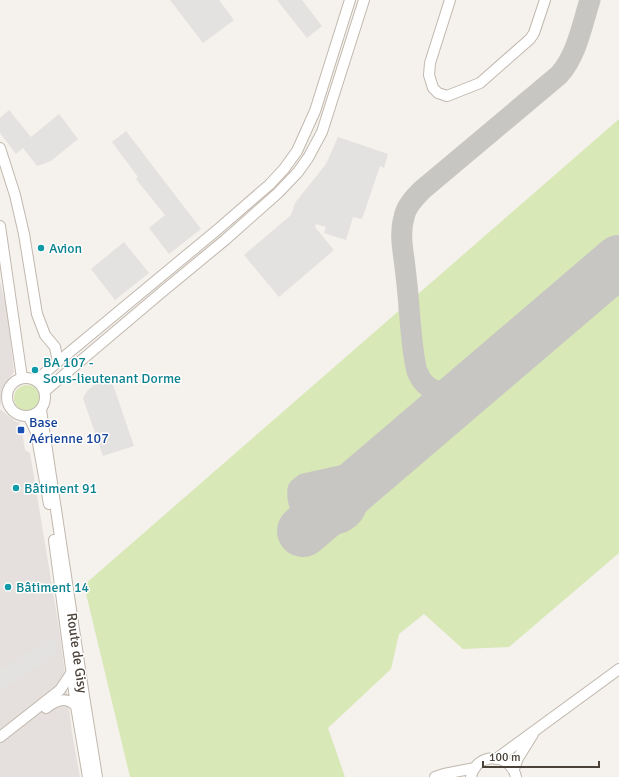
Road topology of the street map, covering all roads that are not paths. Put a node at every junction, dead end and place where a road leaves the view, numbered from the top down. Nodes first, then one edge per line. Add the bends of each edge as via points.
1 (350, 0) edge
2 (364, 0) edge
3 (450, 0) edge
4 (545, 0) edge
5 (0, 148) edge
6 (0, 226) edge
7 (58, 362) junction
8 (22, 378) junction
9 (36, 380) junction
10 (45, 391) junction
11 (41, 410) junction
12 (29, 417) junction
13 (619, 669) edge
14 (72, 672) junction
15 (56, 693) junction
16 (76, 695) junction
17 (81, 705) junction
18 (545, 723) junction
19 (0, 738) edge
20 (0, 744) edge
21 (496, 758) junction
22 (472, 772) edge
23 (515, 773) edge
24 (456, 775) edge
25 (88, 777) edge
26 (97, 777) edge
27 (435, 777) edge

1 - 7 street via 315,111 297,151 284,169 269,185
2 - 10 street via 322,132 298,172 225,240
3 - 4 street via 430,63 429,75 433,88 447,96 480,83 530,39
5 - 7 street via 24,234 38,314 45,335 55,347
6 - 8 street
7 - 9 street
8 - 9 street
8 - 12 street via 8,390 7,402 14,413
9 - 10 street
10 - 11 street via 45,401
11 - 12 street
11 - 17 street, Route de Gisy
12 - 14 street, Route de Gisy via 36,432 49,503
13 - 18 street
14 - 15 street
14 - 16 street, Route de Gisy
15 - 16 street
15 - 19 street
16 - 17 street
17 - 20 street via 66,700 54,702
17 - 25 street, Route de Gisy
17 - 26 street, Route de Gisy
18 - 21 street
18 - 23 street via 525,746
21 - 22 street via 481,761
21 - 23 street via 507,762
22 - 24 street
24 - 27 street

